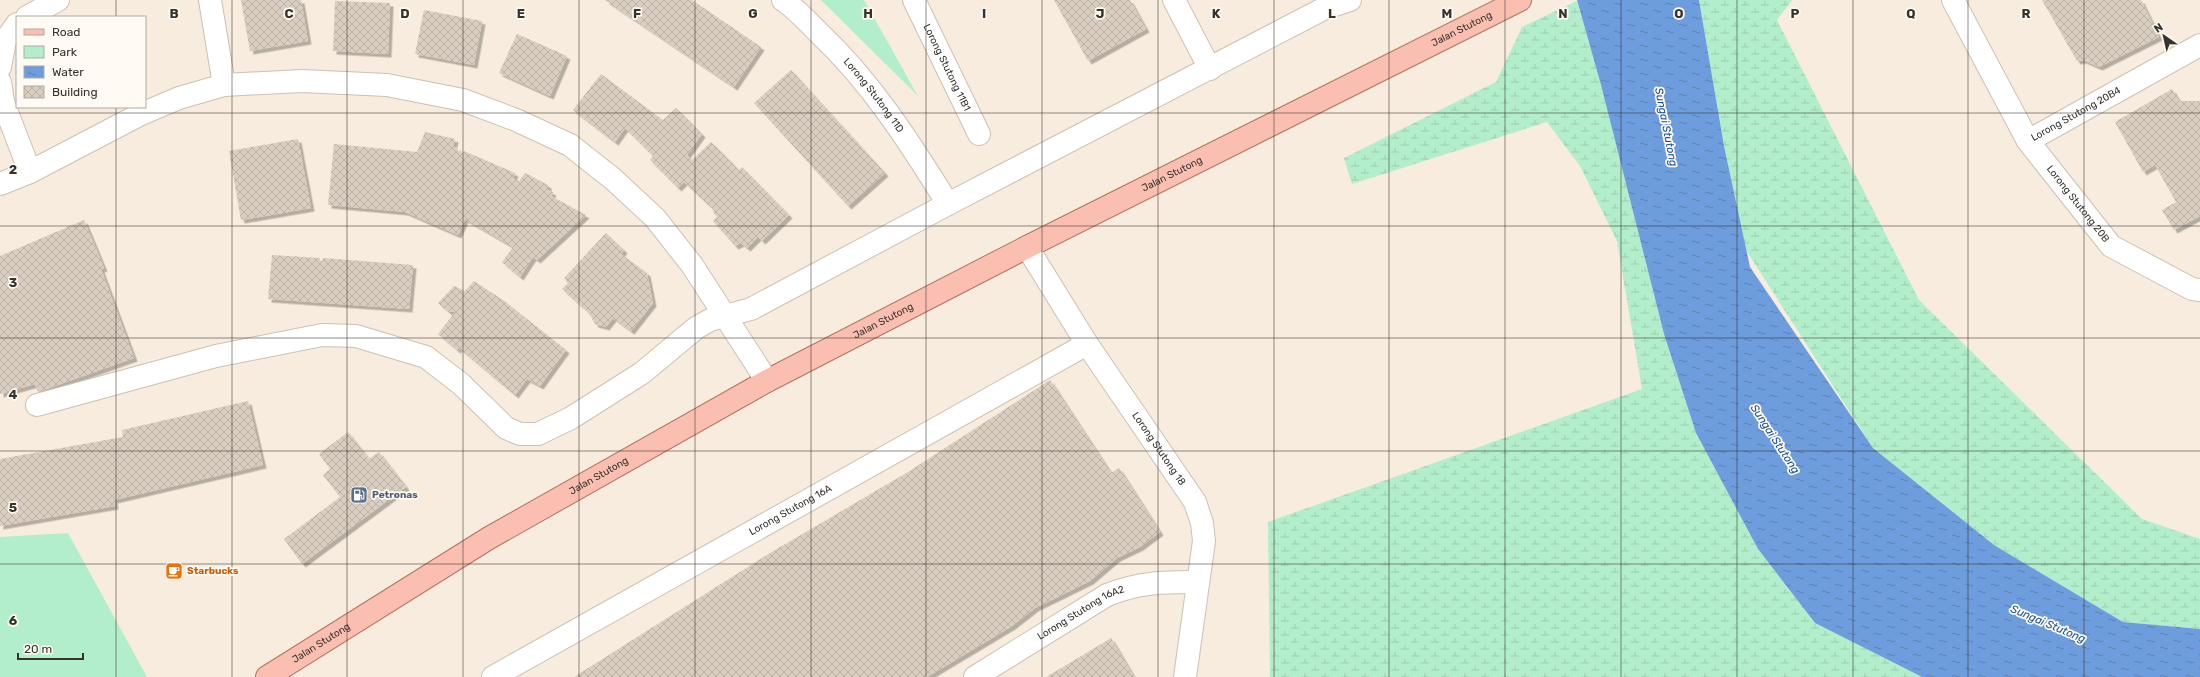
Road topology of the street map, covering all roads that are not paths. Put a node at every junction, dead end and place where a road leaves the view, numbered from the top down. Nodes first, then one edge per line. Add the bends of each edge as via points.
1 (58, 0) edge
2 (210, 0) edge
3 (783, 0) edge
4 (914, 0) edge
5 (1174, 0) edge
6 (1350, 0) edge
7 (1520, 0) edge
8 (1953, 0) edge
9 (1327, 4) edge
10 (29, 16) edge
11 (16, 25) edge
12 (2200, 45) edge
13 (0, 67) edge
14 (1210, 69) junction
15 (0, 82) edge
16 (224, 85) junction
17 (979, 134) dead end
18 (2028, 141) junction
19 (30, 172) junction
20 (0, 184) edge
21 (948, 204) junction
22 (1027, 247) junction
23 (2200, 290) edge
24 (726, 316) junction
25 (1087, 344) junction
26 (767, 381) junction
27 (37, 405) dead end
28 (1198, 582) junction
29 (267, 677) edge
30 (493, 677) edge
31 (975, 677) edge
32 (1185, 677) edge

1 - 10 street
2 - 16 street
3 - 21 street, Lorong Stutong 11D via 837,50 871,89 905,135
4 - 17 street, Lorong Stutong 11B1
5 - 14 street
6 - 9 street
7 - 22 main road, Jalan Stutong
8 - 18 street, Lorong Stutong 20B4
9 - 14 street
11 - 13 street via 5,41
12 - 18 street, Lorong Stutong 20B4
14 - 21 street
15 - 19 street via 3,102
16 - 19 street via 179,98 139,115
16 - 24 street via 302,81 387,85 463,100 516,120 570,145 655,218 692,265
18 - 23 street, Lorong Stutong 20B via 2111,246 2192,289
19 - 20 street
21 - 24 street via 751,309
22 - 25 street, Lorong Stutong 18
22 - 26 main road, Jalan Stutong
24 - 26 street
24 - 27 street via 696,328 642,373 571,418 538,434 520,434 506,428 461,384 426,357 356,336 322,335 216,356
25 - 28 street, Lorong Stutong 18 via 1196,502 1204,542
25 - 30 street, Lorong Stutong 16A
26 - 29 main road, Jalan Stutong via 489,538
28 - 31 street, Lorong Stutong 16A2 via 1154,582 1129,586 1107,595
28 - 32 street, Lorong Stutong 18

